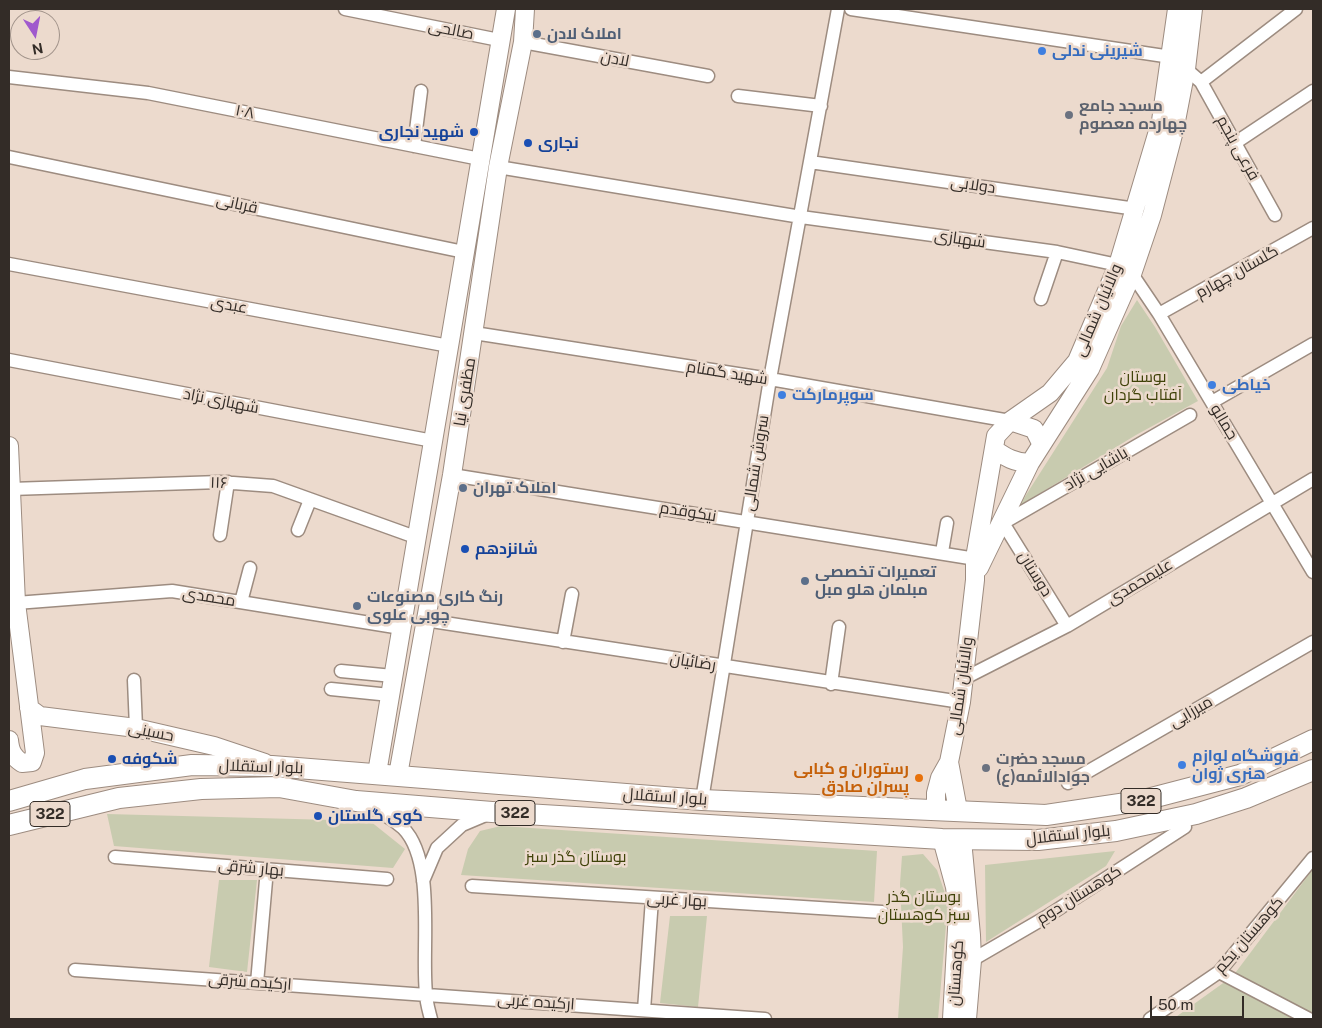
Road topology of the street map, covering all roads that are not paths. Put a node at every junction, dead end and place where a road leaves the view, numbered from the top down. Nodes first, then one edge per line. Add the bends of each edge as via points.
1 (345, 9) edge
2 (502, 9) edge
3 (506, 9) edge
4 (525, 9) edge
5 (531, 9) edge
6 (838, 9) edge
7 (851, 9) edge
8 (1177, 9) edge
9 (1193, 9) edge
10 (1296, 9) edge
11 (499, 40) junction
12 (523, 42) junction
13 (1171, 57) junction
14 (1186, 69) junction
15 (708, 76) dead end
16 (9, 77) edge
17 (1201, 82) junction
18 (421, 91) dead end
19 (1313, 91) edge
20 (738, 96) dead end
21 (820, 106) junction
22 (1235, 143) junction
23 (414, 146) junction
24 (9, 157) edge
25 (480, 159) junction
26 (810, 162) junction
27 (498, 167) junction
28 (1136, 209) junction
29 (1275, 215) dead end
30 (801, 217) junction
31 (1313, 228) edge
32 (464, 252) junction
33 (1057, 252) junction
34 (9, 264) edge
35 (1125, 269) junction
36 (1041, 299) dead end
37 (1159, 314) junction
38 (474, 333) junction
39 (1313, 344) edge
40 (449, 346) junction
41 (9, 360) edge
42 (770, 379) junction
43 (1212, 402) junction
44 (1190, 415) dead end
45 (1010, 421) junction
46 (433, 441) junction
47 (1041, 443) junction
48 (9, 446) edge
49 (994, 449) junction
50 (1030, 463) junction
51 (452, 475) junction
52 (1313, 479) edge
53 (228, 482) junction
54 (11, 489) junction
55 (310, 500) junction
56 (1273, 504) junction
57 (747, 521) junction
58 (947, 523) dead end
59 (1003, 523) junction
60 (298, 530) dead end
61 (220, 535) dead end
62 (418, 538) junction
63 (942, 552) junction
64 (979, 559) junction
65 (250, 568) dead end
66 (1313, 572) edge
67 (572, 594) dead end
68 (241, 602) junction
69 (16, 603) junction
70 (425, 620) junction
71 (1067, 626) junction
72 (839, 627) dead end
73 (401, 628) junction
74 (563, 642) junction
75 (1313, 642) edge
76 (724, 667) junction
77 (341, 671) dead end
78 (393, 676) junction
79 (134, 680) dead end
80 (963, 680) junction
81 (831, 684) junction
82 (331, 690) dead end
83 (390, 695) junction
84 (961, 702) junction
85 (29, 708) junction
86 (136, 728) junction
87 (405, 734) junction
88 (382, 739) junction
89 (9, 740) edge
90 (1313, 740) edge
91 (949, 762) junction
92 (272, 766) junction
93 (1313, 770) edge
94 (377, 773) junction
95 (398, 775) junction
96 (85, 779) junction
97 (1068, 783) dead end
98 (9, 800) edge
99 (702, 800) junction
100 (356, 801) junction
101 (91, 804) junction
102 (936, 808) junction
103 (958, 810) junction
104 (492, 812) junction
105 (9, 826) edge
106 (1185, 827) dead end
107 (942, 839) junction
108 (962, 840) junction
109 (116, 857) dead end
110 (1313, 858) edge
111 (267, 869) junction
112 (387, 879) dead end
113 (423, 881) junction
114 (472, 886) dead end
115 (652, 899) junction
116 (882, 912) dead end
117 (964, 964) junction
118 (75, 970) dead end
119 (1219, 972) junction
120 (257, 983) junction
121 (426, 994) junction
122 (644, 1010) junction
123 (729, 1017) edge
124 (431, 1019) edge
125 (765, 1019) edge
126 (952, 1019) edge
127 (967, 1019) edge
128 (1150, 1019) edge
129 (1309, 1019) edge

1 - 11 street, صالحی
2 - 11 main road
3 - 11 main road, مظفری نیا
4 - 12 main road, مظفری نیا
5 - 12 main road
6 - 21 street, سروش شمالی
7 - 13 street
8 - 13 main road, والائیان شمالی
9 - 14 main road, والائیان شمالی
10 - 17 street
11 - 25 main road, مظفری نیا
12 - 15 street, لادن
12 - 27 main road, مظفری نیا
13 - 28 main road, والائیان شمالی via 1161,121
14 - 17 street, فرعی پنجم
14 - 35 main road, والائیان شمالی via 1152,215
16 - 23 street, ۱۰۸ via 148,93
17 - 22 street, فرعی پنجم
18 - 23 street
19 - 22 street
20 - 21 street
21 - 26 street, سروش شمالی
22 - 29 street, فرعی پنجم
23 - 25 street, ۱۰۸
24 - 32 street, قربانی
25 - 32 main road, مظفری نیا
26 - 28 street, دولابی
26 - 30 street, سروش شمالی
27 - 30 street, شهبازی
27 - 38 main road, مظفری نیا
28 - 35 main road, والائیان شمالی
30 - 33 street, شهبازی
30 - 42 street, سروش شمالی
31 - 37 street, گلستان چهارم
32 - 40 main road, مظفری نیا
33 - 35 street, شهبازی
33 - 36 street
34 - 40 street, عبدی
35 - 37 street, جمالو
35 - 45 main road, والائیان شمالی via 1077,362 1050,393
35 - 47 main road, والائیان شمالی via 1090,369
37 - 43 street, جمالو
38 - 42 street, شهید گمنام
38 - 51 main road, مظفری نیا
39 - 43 street
40 - 46 main road, مظفری نیا
41 - 46 street, شهبازی نژاد
42 - 45 street, شهید گمنام
42 - 57 street, سروش شمالی
43 - 56 street, جمالو
44 - 59 street, پاشایی نژاد
45 - 47 main road via 1034,429
45 - 49 main road, والائیان شمالی via 996,436
46 - 62 main road, مظفری نیا
47 - 50 main road, والائیان شمالی
48 - 54 main road
49 - 50 main road via 1006,458
49 - 64 main road, والائیان شمالی
50 - 59 main road, والائیان شمالی
51 - 57 street, نیکوقدم
51 - 70 main road, مظفری نیا
52 - 56 street, علیمحمدی
53 - 54 street, ۱۱۶
53 - 55 street, ۱۱۶ via 273,486
53 - 61 street
54 - 69 main road
55 - 60 street
55 - 62 street, ۱۱۶
56 - 66 street, جمالو
56 - 71 street, علیمحمدی
57 - 63 street, نیکوقدم
57 - 76 street, سروش شمالی
58 - 63 street
59 - 64 main road, والائیان شمالی
59 - 71 street, دوستان
62 - 73 main road, مظفری نیا
63 - 64 street, نیکوقدم
64 - 80 main road, والائیان شمالی
65 - 68 street
67 - 74 street
68 - 69 street, محمدی via 172,592
68 - 73 street, محمدی
69 - 85 main road
70 - 74 street, رضائیان
70 - 87 main road, مظفری نیا
71 - 80 street, علیمحمدی
72 - 81 street
73 - 78 main road, مظفری نیا
74 - 76 street, رضائیان
75 - 97 street, میرزایی
76 - 81 street, رضائیان
76 - 99 street, سروش شمالی
77 - 78 street
78 - 83 main road, مظفری نیا
79 - 86 street
80 - 84 main road, والائیان شمالی
81 - 84 street, رضائیان
82 - 83 street
83 - 88 main road, مظفری نیا
84 - 91 main road, والائیان شمالی
85 - 86 main road, حسینی via 40,716 57,720
85 - 89 main road via 35,753 32,762 22,763 16,759
86 - 92 main road, حسینی via 214,746
87 - 88 main road via 393,748 386,746
87 - 95 main road, مظفری نیا
88 - 94 main road, مظفری نیا
90 - 103 main road, بلوار استقلال / 322 via 1240,775 1140,801 1046,815
91 - 102 main road, والائیان شمالی via 940,778
91 - 103 main road, والائیان شمالی
92 - 94 main road, بلوار استقلال / 322
92 - 96 main road, بلوار استقلال / 322 via 192,765
93 - 108 main road, بلوار استقلال / 322 via 1246,798 1196,814 1116,831 1038,840
94 - 95 main road, بلوار استقلال / 322
95 - 99 main road, بلوار استقلال / 322
96 - 98 main road, بلوار استقلال / 322
96 - 101 main road
99 - 102 main road, بلوار استقلال / 322
100 - 101 main road, بلوار استقلال / 322 via 279,787 201,789
100 - 104 main road, بلوار استقلال / 322
100 - 113 street via 382,813 404,829 418,854
101 - 105 main road, بلوار استقلال / 322
102 - 103 main road, بلوار استقلال / 322
102 - 107 main road
103 - 108 main road
104 - 107 main road, بلوار استقلال / 322
104 - 113 street via 462,825 437,848
106 - 117 street, کوهستان دوم via 1046,918
107 - 108 main road, بلوار استقلال / 322
107 - 117 main road, کوهستان via 955,887
108 - 117 main road, کوهستان
109 - 111 street, بهار شرقی
110 - 119 street, کوهستان یکم
111 - 112 street, بهار شرقی
111 - 120 street
113 - 121 street
114 - 115 street, بهار غربی
115 - 116 street, بهار غربی
115 - 122 street
117 - 126 main road, کوهستان
117 - 127 main road, کوهستان
118 - 120 street, ارکیده شرقی
119 - 128 street, کوهستان یکم
119 - 129 street
120 - 121 street, ارکیده شرقی
121 - 122 street, ارکیده غربی
121 - 124 street
122 - 123 street, ارکیده غربی
123 - 125 street, ارکیده غربی

